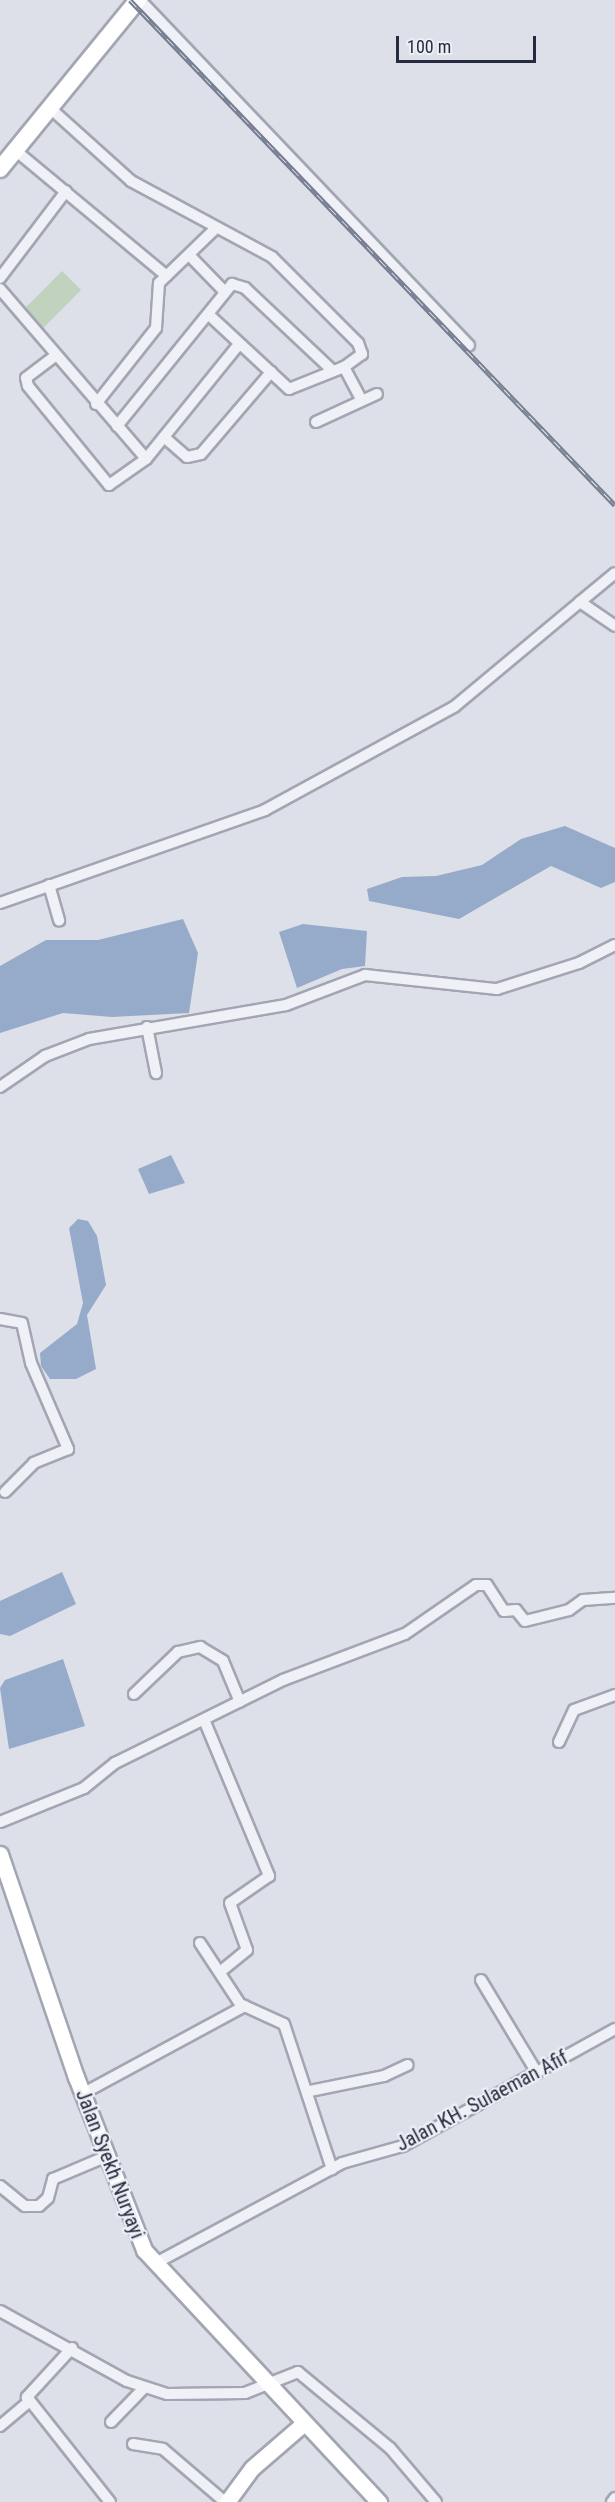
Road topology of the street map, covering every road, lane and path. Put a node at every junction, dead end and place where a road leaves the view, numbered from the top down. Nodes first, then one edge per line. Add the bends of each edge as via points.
1 (139, 0) edge
2 (50, 108) junction
3 (15, 150) junction
4 (0, 169) edge
5 (66, 191) junction
6 (215, 229) junction
7 (191, 257) junction
8 (167, 276) junction
9 (0, 278) edge
10 (0, 290) edge
11 (223, 290) junction
12 (208, 314) junction
13 (239, 344) junction
14 (470, 346) dead end
15 (55, 356) junction
16 (344, 367) junction
17 (332, 370) junction
18 (271, 372) junction
19 (377, 394) dead end
20 (362, 401) junction
21 (96, 404) junction
22 (316, 422) dead end
23 (117, 426) junction
24 (164, 437) junction
25 (146, 459) junction
26 (615, 573) edge
27 (580, 602) junction
28 (615, 626) edge
29 (49, 885) junction
30 (0, 903) edge
31 (59, 921) dead end
32 (615, 945) edge
33 (147, 1028) junction
34 (156, 1073) dead end
35 (0, 1087) edge
36 (0, 1319) edge
37 (5, 1492) dead end
38 (615, 1598) edge
39 (134, 1694) dead end
40 (615, 1695) edge
41 (240, 1702) junction
42 (205, 1722) junction
43 (559, 1742) dead end
44 (0, 1822) edge
45 (0, 1854) edge
46 (200, 1943) dead end
47 (221, 1971) junction
48 (481, 1980) dead end
49 (245, 2006) junction
50 (615, 2029) edge
51 (408, 2065) dead end
52 (537, 2073) junction
53 (310, 2091) junction
54 (82, 2094) junction
55 (105, 2157) junction
56 (332, 2169) junction
57 (0, 2186) edge
58 (154, 2264) junction
59 (0, 2311) edge
60 (69, 2352) junction
61 (271, 2390) junction
62 (140, 2395) junction
63 (30, 2401) junction
64 (111, 2422) dead end
65 (303, 2424) junction
66 (0, 2426) edge
67 (133, 2444) dead end
68 (615, 2498) edge
69 (110, 2502) edge
70 (226, 2502) edge
71 (379, 2502) edge
72 (436, 2502) edge
73 (612, 2502) edge

1 - 2 main road
1 - 14 street
2 - 3 main road
2 - 6 street via 131,181
3 - 4 main road
3 - 5 street
5 - 8 street
5 - 9 street
6 - 7 street
6 - 16 street via 272,257 358,343 362,354
7 - 8 street
7 - 11 street
8 - 21 street via 157,290 156,327
10 - 15 street
11 - 12 street
11 - 17 street via 232,284 245,288
12 - 13 street
12 - 23 street
13 - 18 street
13 - 24 street
15 - 21 street
15 - 25 street via 26,378 28,386 105,483 114,484
16 - 17 street
16 - 20 street
17 - 18 street via 289,388
18 - 24 street via 201,454 187,457
19 - 20 street
20 - 22 street
21 - 23 street
23 - 25 street
24 - 25 street
26 - 27 street
27 - 28 street
27 - 29 street via 454,707 265,810
29 - 30 street
29 - 31 street
32 - 33 street via 579,963 497,989 365,975 286,1005
33 - 34 street
33 - 35 street via 89,1039 45,1056
36 - 37 street via 22,1323 31,1364 68,1449 34,1463
38 - 41 street via 584,1600 569,1610 525,1622 516,1610 504,1611 487,1585 476,1585 405,1634
39 - 41 street via 178,1652 200,1647 223,1661
40 - 43 street via 574,1710
41 - 42 street
42 - 44 street via 115,1763 84,1788
42 - 47 street via 269,1876 230,1903 247,1950
45 - 54 main road, Jalan Syekh Nuryayi
46 - 47 street
47 - 49 street
48 - 52 street
49 - 53 street via 266,2020 284,2024
49 - 54 street
50 - 52 street, Jalan KH. Sulaeman Afif
51 - 53 street via 384,2076
52 - 56 street, Jalan KH. Sulaeman Afif via 403,2146
53 - 56 street via 317,2132
54 - 55 main road, Jalan Syekh Nuryayi
55 - 57 street via 53,2179 48,2198 39,2206 25,2206
55 - 58 main road, Jalan Syekh Nuryayi via 136,2236
56 - 58 street, Jalan KH. Sulaeman Afif
58 - 61 main road, Jalan Syekh Nuryayi
59 - 60 street
60 - 62 street
60 - 63 street via 27,2393
61 - 62 street via 207,2396
61 - 65 main road, Jalan Syekh Nuryayi
61 - 72 street via 288,2373 303,2375 390,2448
62 - 64 street
63 - 66 street
63 - 69 street
65 - 70 main road via 252,2468
65 - 71 main road, Jalan Syekh Nuryayi
67 - 70 street via 163,2449
68 - 73 street

